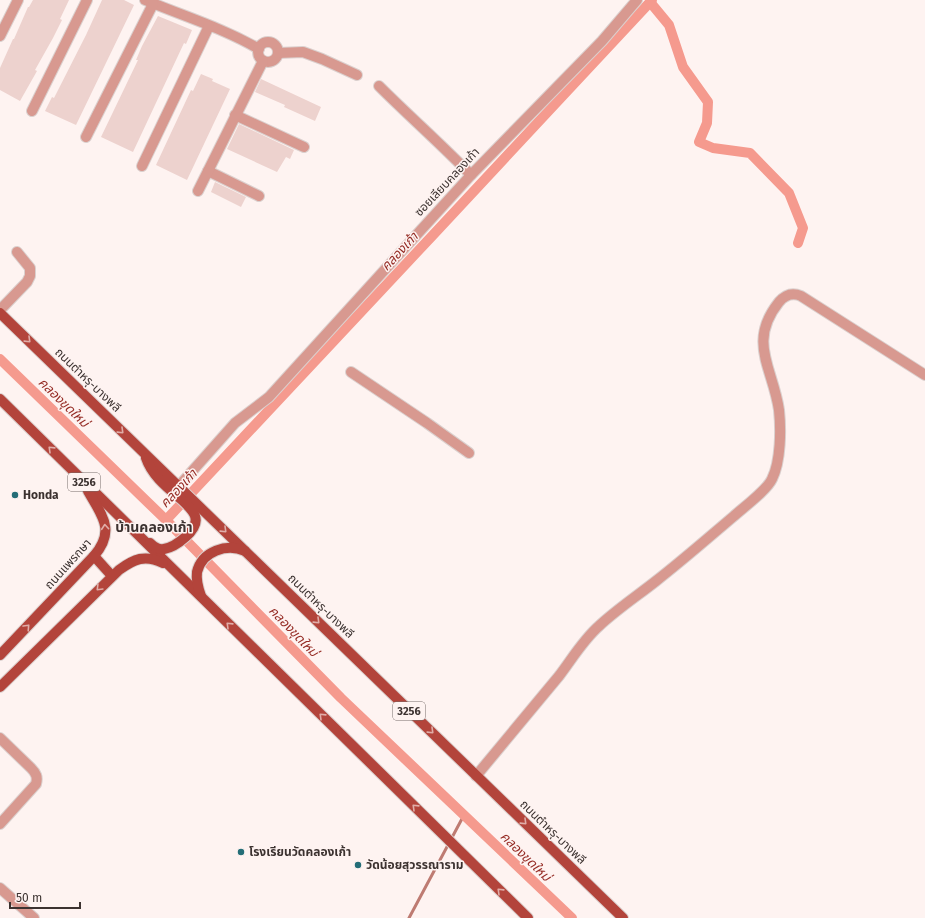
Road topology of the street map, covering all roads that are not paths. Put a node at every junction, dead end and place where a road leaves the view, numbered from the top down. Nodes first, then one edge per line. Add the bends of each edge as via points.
1 (18, 0) edge
2 (87, 0) edge
3 (637, 0) edge
4 (149, 2) edge
5 (209, 26) junction
6 (0, 36) edge
7 (259, 49) junction
8 (278, 53) junction
9 (263, 61) junction
10 (357, 76) dead end
11 (379, 86) dead end
12 (32, 111) dead end
13 (235, 115) junction
14 (86, 137) dead end
15 (304, 147) dead end
16 (142, 166) dead end
17 (208, 171) junction
18 (471, 175) junction
19 (198, 191) dead end
20 (259, 196) dead end
21 (17, 252) dead end
22 (0, 310) edge
23 (0, 313) edge
24 (351, 372) dead end
25 (925, 375) edge
26 (0, 399) edge
27 (469, 453) dead end
28 (63, 461) junction
29 (80, 478) junction
30 (179, 491) junction
31 (194, 506) junction
32 (247, 552) junction
33 (94, 556) junction
34 (168, 566) junction
35 (112, 576) junction
36 (202, 599) junction
37 (0, 655) edge
38 (0, 687) edge
39 (0, 738) edge
40 (476, 776) junction
41 (0, 824) edge
42 (0, 888) edge
43 (34, 918) edge
44 (528, 918) edge
45 (622, 918) edge

1 - 6 street
2 - 12 street
3 - 18 street, ซอยเลียบคลองเก้า via 602,41
4 - 5 street
4 - 14 street
5 - 7 street
5 - 16 street
7 - 8 street via 264,43 273,43
7 - 9 street via 258,53
8 - 9 street via 273,61
8 - 10 street via 303,52 322,58
9 - 13 street
11 - 18 street
13 - 15 street
13 - 17 street
17 - 19 street
17 - 20 street
18 - 30 street, ซอยเลียบคลองเก้า via 270,397 235,423
21 - 22 street via 30,268 30,276
23 -> 30 main road, ถนนตำหรุ-บางพลี / 3256 via 145,454
24 - 27 street
25 - 40 street via 801,296 793,293 783,298 767,322 763,350 778,409 780,435 777,467 772,480 693,552 598,627
28 -> 26 main road, 3256
28 - 29 main road, 3256
28 - 31 main road via 159,549 182,540 195,526
33 -> 29 main road, ถนนแพรกษา via 106,537 105,520
29 - 34 main road, 3256
30 - 31 main road, ถนนตำหรุ-บางพลี / 3256
31 -> 32 main road, ถนนตำหรุ-บางพลี / 3256
32 - 36 main road via 225,548 210,554 204,560 197,577
32 -> 40 main road, ถนนตำหรุ-บางพลี / 3256
33 - 35 main road
37 -> 33 main road, ถนนแพรกษา
34 - 35 main road via 150,558 139,558
34 - 36 main road, 3256
35 -> 38 main road
44 -> 36 main road, 3256
39 - 41 street via 31,768 37,778 36,784
40 -> 45 main road, ถนนตำหรุ-บางพลี / 3256
42 - 43 street

